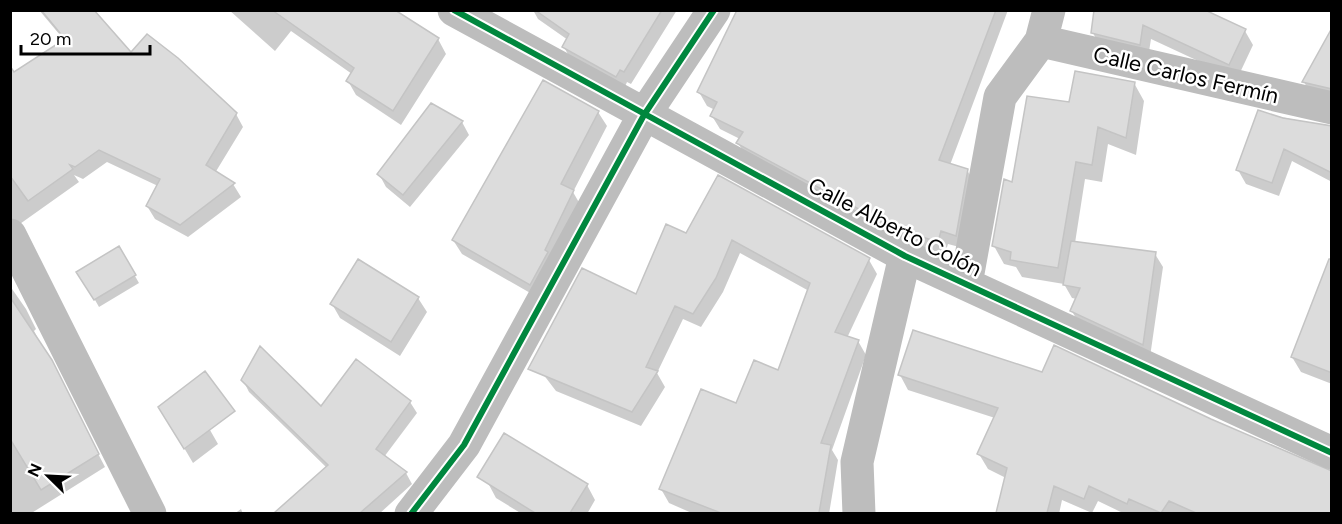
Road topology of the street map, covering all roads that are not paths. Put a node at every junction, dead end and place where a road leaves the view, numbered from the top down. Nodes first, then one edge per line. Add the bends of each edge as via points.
1 (454, 10) edge
2 (714, 10) edge
3 (1045, 26) edge
4 (1332, 108) edge
5 (644, 115) junction
6 (10, 235) edge
7 (905, 256) junction
8 (966, 284) junction
9 (1332, 453) edge
10 (150, 513) edge
11 (411, 513) edge
12 (860, 513) edge

1 - 5 street, Calle Alberto Colón
2 - 5 street
3 - 4 street, Calle Carlos Fermín
3 - 8 street via 1000,97
5 - 7 street, Calle Alberto Colón
5 - 11 street via 464,445
6 - 10 street
7 - 8 street, Calle Alberto Colón
7 - 12 street via 856,462
8 - 9 street, Calle Alberto Colón

